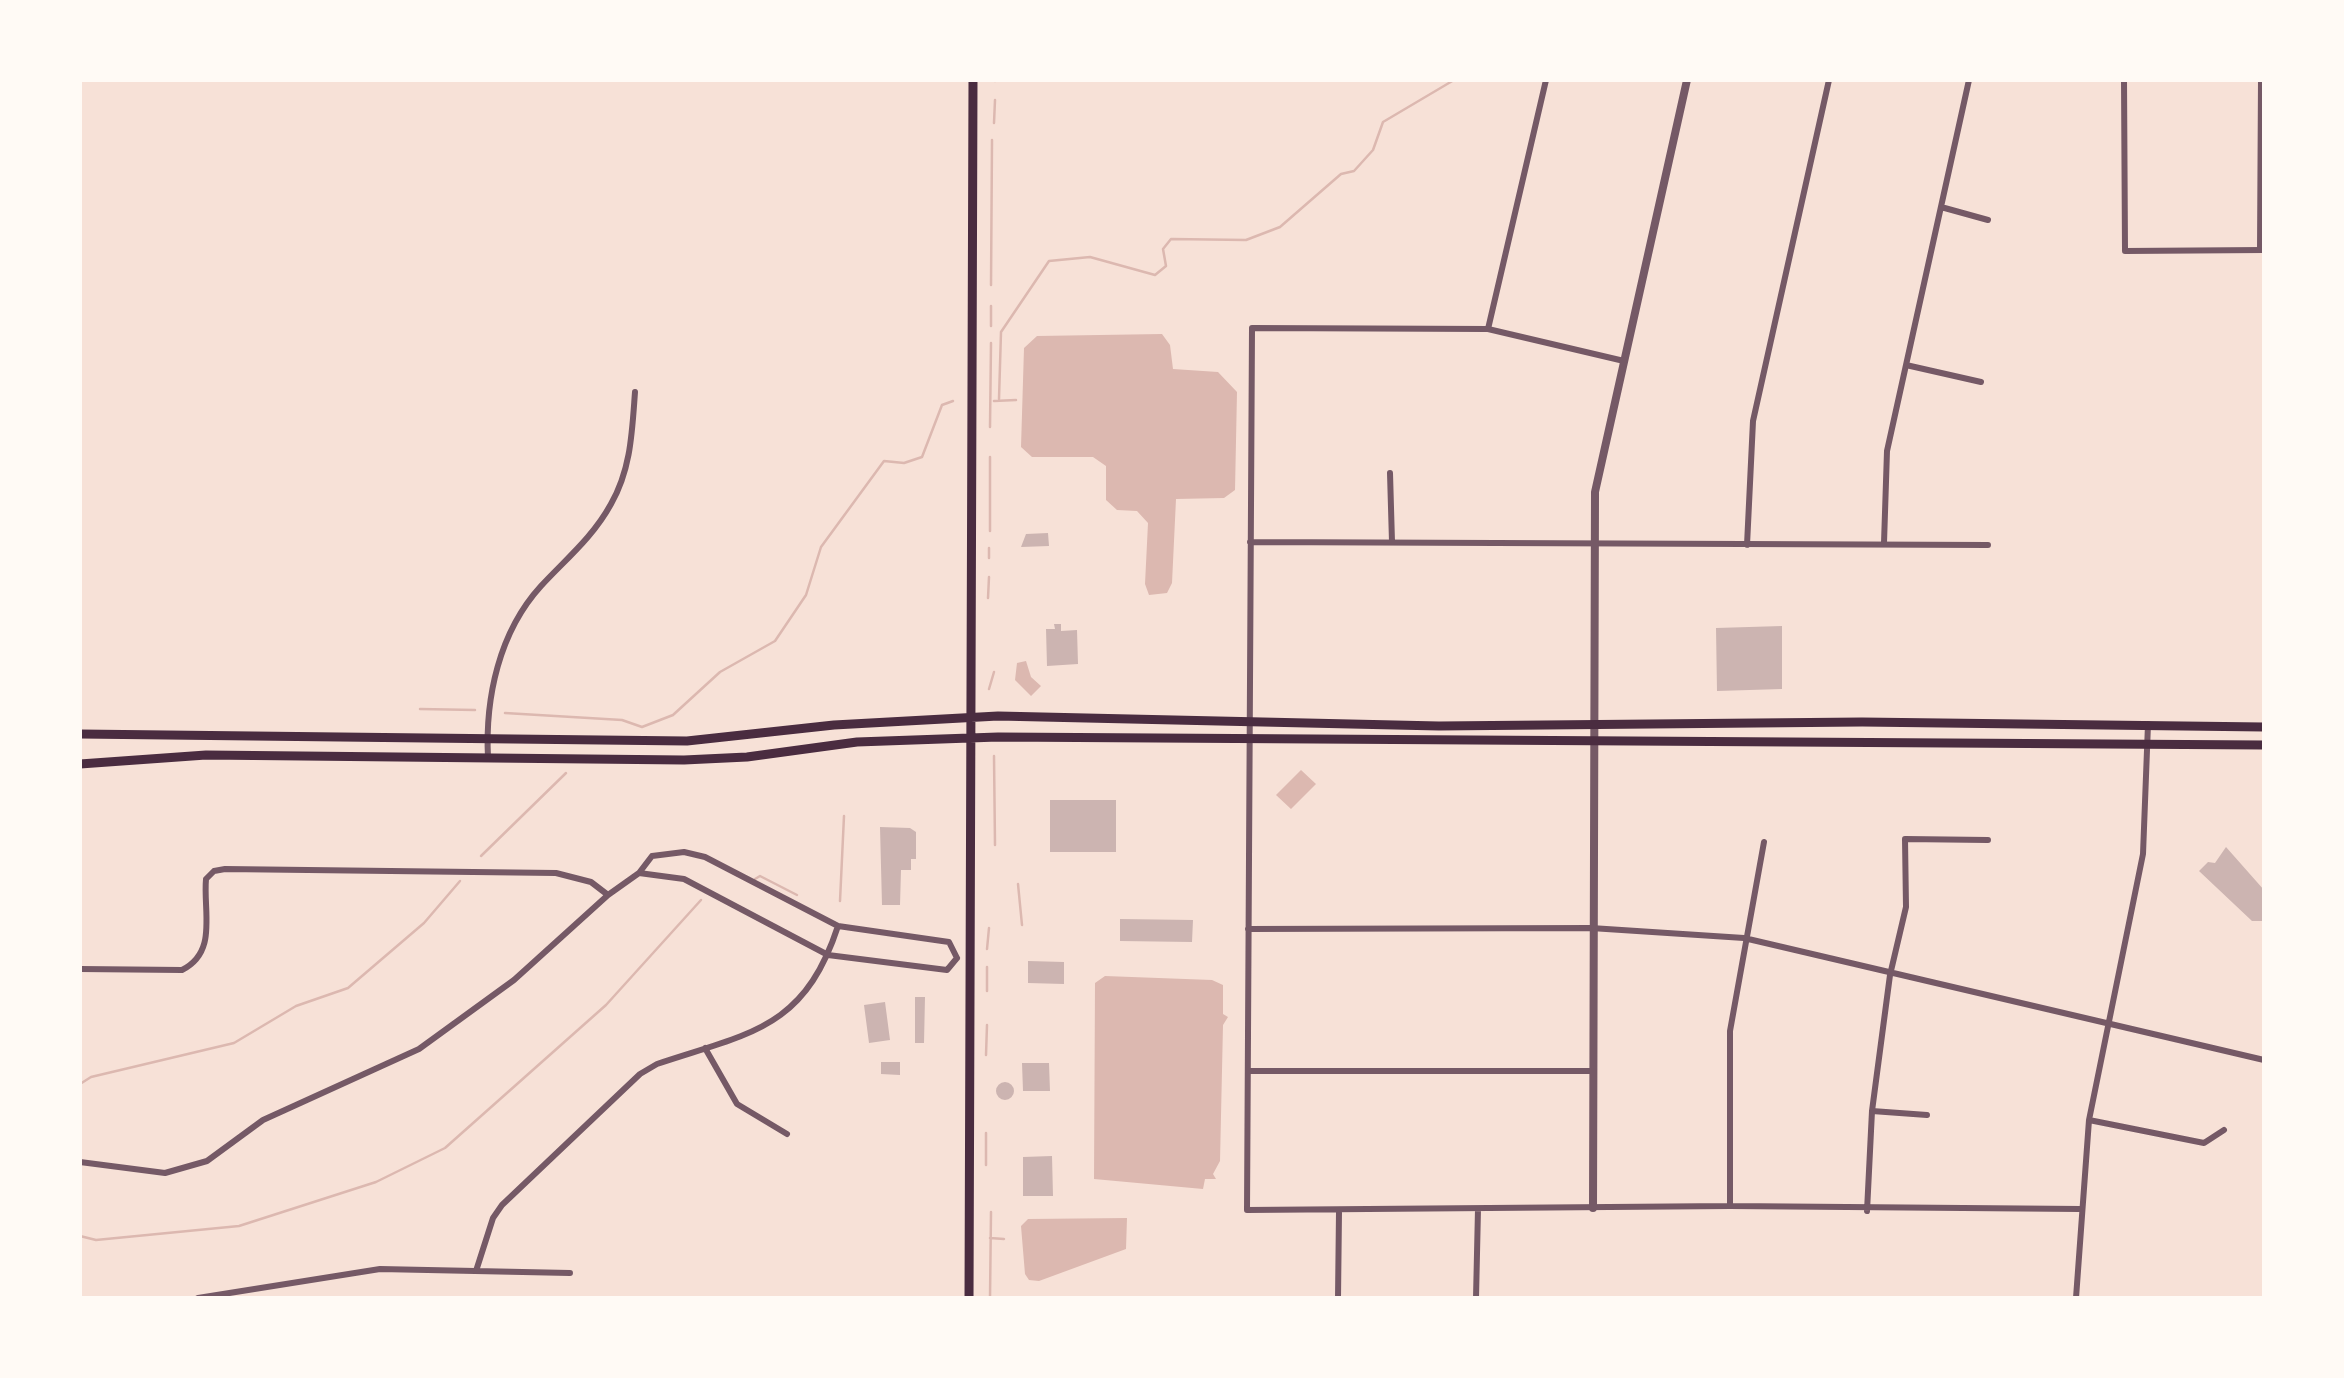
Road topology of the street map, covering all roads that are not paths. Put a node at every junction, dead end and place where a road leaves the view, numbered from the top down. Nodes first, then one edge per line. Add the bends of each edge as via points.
1 (973, 80) edge
2 (1546, 80) edge
3 (1687, 80) edge
4 (1830, 80) edge
5 (1969, 80) edge
6 (2124, 80) edge
7 (2261, 80) edge
8 (1942, 207) junction
9 (1988, 220) dead end
10 (2262, 250) edge
11 (1488, 329) junction
12 (1624, 360) junction
13 (1906, 365) junction
14 (1981, 382) dead end
15 (634, 392) dead end
16 (1390, 473) dead end
17 (1250, 542) junction
18 (1392, 542) junction
19 (1884, 543) junction
20 (1594, 544) junction
21 (1747, 545) junction
22 (1988, 545) dead end
23 (968, 718) junction
24 (1250, 722) junction
25 (1592, 723) junction
26 (2148, 723) junction
27 (2264, 727) edge
28 (80, 734) edge
29 (286, 736) junction
30 (487, 739) junction
31 (968, 739) junction
32 (1249, 739) junction
33 (1592, 740) junction
34 (2147, 741) junction
35 (2264, 745) edge
36 (284, 757) junction
37 (488, 758) junction
38 (80, 764) edge
39 (1988, 840) dead end
40 (1764, 842) dead end
41 (639, 874) junction
42 (608, 895) junction
43 (838, 926) junction
44 (1592, 928) junction
45 (1248, 929) junction
46 (1744, 938) junction
47 (828, 955) junction
48 (962, 958) junction
49 (80, 969) edge
50 (1890, 974) junction
51 (2107, 1026) junction
52 (705, 1048) junction
53 (2264, 1060) edge
54 (1248, 1071) junction
55 (1590, 1071) junction
56 (1872, 1111) junction
57 (1927, 1115) dead end
58 (2089, 1120) junction
59 (2224, 1130) dead end
60 (787, 1134) dead end
61 (80, 1162) edge
62 (1730, 1206) junction
63 (1593, 1208) junction
64 (1478, 1210) junction
65 (1866, 1210) junction
66 (2080, 1210) junction
67 (1340, 1212) junction
68 (476, 1270) junction
69 (570, 1273) dead end
70 (198, 1298) edge
71 (969, 1298) edge
72 (1338, 1298) edge
73 (1476, 1298) edge
74 (2076, 1298) edge

1 - 23 main road
2 - 11 street
3 - 12 street
4 - 21 street via 1753,420
5 - 8 street
6 - 10 street via 2125,251
7 - 10 street
8 - 9 street
8 - 13 street
11 - 12 street
11 - 17 street via 1252,328
12 - 20 street via 1595,492
13 - 14 street
13 - 19 street via 1887,451
15 - 30 street via 632,440 620,486 596,528 515,620 496,669
16 - 18 street
17 - 18 street
17 - 24 street
18 - 20 street
19 - 21 street
19 - 22 street
20 - 21 street
20 - 25 street
23 - 24 main road
23 - 30 main road via 687,741
23 - 31 main road
24 - 25 main road
24 - 32 street
25 - 26 main road
25 - 33 street
26 - 27 main road
26 - 34 street
28 - 29 main road
29 - 30 main road
29 - 36 main road
30 - 37 street
31 - 32 main road
31 - 37 main road via 857,742 684,760
31 - 48 main road
32 - 33 main road
32 - 45 street
33 - 34 main road
33 - 44 street
34 - 35 main road
34 - 51 street via 2144,854
36 - 37 main road
36 - 38 main road
39 - 50 street via 1905,839 1906,907
40 - 46 street
41 - 42 street
41 - 43 street via 652,856 694,853
41 - 47 street via 684,879
42 - 49 street via 591,882 556,873 214,870 206,879 203,954 194,964 182,970
42 - 61 street via 514,980 420,1049 263,1120 206,1160 166,1172
43 - 47 street
43 - 48 street via 950,942
44 - 45 street
44 - 46 street
44 - 55 street
45 - 54 street
46 - 50 street
46 - 62 street via 1730,1031
47 - 48 street via 947,970
47 - 52 street via 794,1007 771,1026
48 - 71 main road
50 - 51 street
50 - 56 street
51 - 53 street
51 - 58 street
52 - 60 street via 737,1104
52 - 68 street via 640,1074 502,1205
54 - 55 street
54 - 67 street via 1248,1210
55 - 63 street
56 - 57 street
56 - 65 street
58 - 59 street via 2204,1143
58 - 66 street
62 - 63 street
62 - 65 street
63 - 64 street
64 - 67 street
64 - 73 street
65 - 66 street
66 - 74 street
67 - 72 street
68 - 69 street
68 - 70 street via 380,1269

